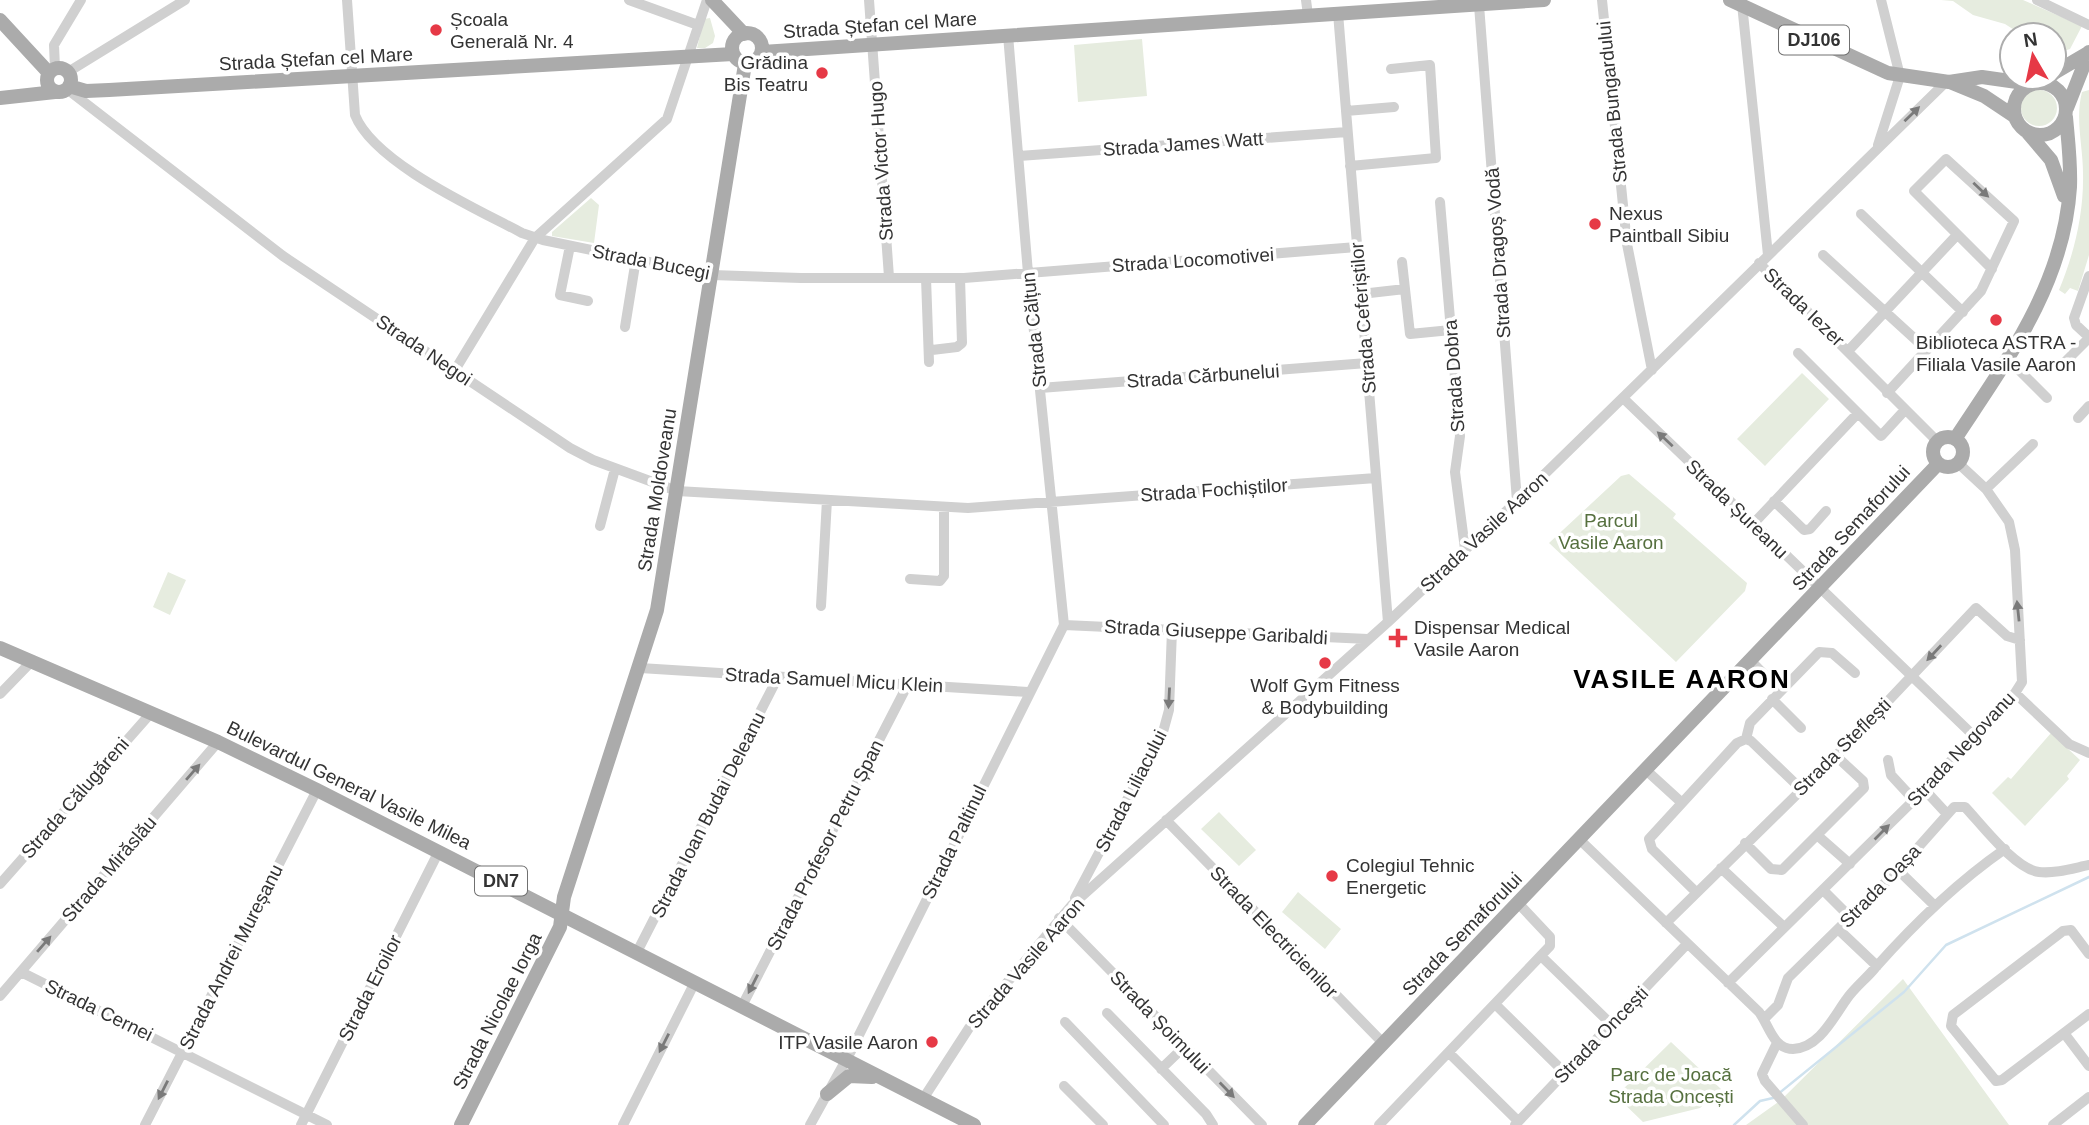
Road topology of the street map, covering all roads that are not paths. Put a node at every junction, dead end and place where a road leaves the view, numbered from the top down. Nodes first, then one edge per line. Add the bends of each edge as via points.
1 (80, 0) edge
2 (185, 0) edge
3 (347, 0) edge
4 (629, 0) edge
5 (707, 0) edge
6 (712, 0) edge
7 (869, 0) edge
8 (1544, 0) edge
9 (1602, 0) edge
10 (1881, 0) edge
11 (2037, 0) edge
12 (1736, 2) edge
13 (1479, 5) junction
14 (1761, 6) edge
15 (1307, 8) edge
16 (1338, 13) junction
17 (0, 20) edge
18 (698, 25) junction
19 (2089, 25) edge
20 (744, 34) junction
21 (1008, 35) junction
22 (54, 45) junction
23 (872, 45) junction
24 (29, 51) junction
25 (762, 52) junction
26 (2089, 52) edge
27 (688, 57) junction
28 (739, 59) junction
29 (2068, 65) edge
30 (1391, 69) dead end
31 (352, 76) junction
32 (1900, 76) junction
33 (1998, 78) edge
34 (2083, 79) edge
35 (60, 80) junction
36 (1948, 81) junction
37 (2022, 91) edge
38 (2058, 91) edge
39 (0, 99) edge
40 (1394, 107) dead end
41 (1346, 111) junction
42 (2066, 112) junction
43 (2014, 116) junction
44 (1348, 132) junction
45 (2026, 132) junction
46 (1877, 148) junction
47 (1019, 156) junction
48 (1350, 166) junction
49 (1440, 202) dead end
50 (2067, 211) junction
51 (1861, 214) dead end
52 (1957, 235) junction
53 (535, 238) junction
54 (570, 246) junction
55 (1357, 247) junction
56 (1824, 254) dead end
57 (1768, 255) junction
58 (636, 259) junction
59 (1402, 262) dead end
60 (1759, 263) junction
61 (1992, 269) junction
62 (1922, 272) junction
63 (1028, 273) junction
64 (712, 275) junction
65 (2089, 275) edge
66 (889, 278) junction
67 (926, 278) junction
68 (960, 278) junction
69 (1405, 289) junction
70 (1361, 294) junction
71 (588, 301) dead end
72 (1885, 312) junction
73 (1964, 312) junction
74 (625, 327) dead end
75 (1451, 330) junction
76 (2089, 337) edge
77 (932, 350) dead end
78 (1849, 350) junction
79 (1927, 350) junction
80 (1798, 353) dead end
81 (929, 362) dead end
82 (1367, 363) junction
83 (2062, 365) dead end
84 (2016, 367) dead end
85 (455, 370) junction
86 (1652, 370) junction
87 (1040, 388) junction
88 (1887, 393) junction
89 (1623, 398) junction
90 (2047, 398) dead end
91 (2089, 407) edge
92 (1904, 411) junction
93 (1858, 413) junction
94 (2078, 418) dead end
95 (1955, 439) junction
96 (1937, 441) junction
97 (2033, 444) dead end
98 (1958, 463) junction
99 (1938, 464) junction
100 (615, 468) junction
101 (1376, 478) junction
102 (1986, 489) junction
103 (677, 491) junction
104 (827, 500) junction
105 (1517, 501) junction
106 (1052, 502) junction
107 (1774, 502) junction
108 (944, 507) junction
109 (1826, 511) dead end
110 (1753, 524) junction
111 (600, 526) dead end
112 (1465, 550) junction
113 (910, 579) dead end
114 (1820, 589) junction
115 (821, 606) dead end
116 (1388, 622) junction
117 (1064, 625) junction
118 (1172, 630) junction
119 (1368, 639) junction
120 (2020, 640) junction
121 (0, 648) edge
122 (1751, 660) junction
123 (31, 662) junction
124 (640, 668) junction
125 (1855, 673) dead end
126 (1912, 676) junction
127 (778, 677) junction
128 (908, 684) junction
129 (1028, 692) junction
130 (2015, 693) junction
131 (0, 694) edge
132 (1776, 695) junction
133 (151, 713) junction
134 (1801, 728) dead end
135 (1973, 736) junction
136 (1746, 739) junction
137 (218, 743) junction
138 (2089, 753) edge
139 (1836, 756) junction
140 (1888, 760) dead end
141 (1647, 771) junction
142 (1801, 789) junction
143 (1924, 789) junction
144 (317, 790) junction
145 (1914, 800) junction
146 (1681, 803) junction
147 (1947, 814) junction
148 (1166, 820) junction
149 (1817, 835) junction
150 (1580, 840) junction
151 (1745, 843) junction
152 (2005, 849) junction
153 (439, 851) junction
154 (1850, 863) junction
155 (2089, 865) edge
156 (1721, 868) junction
157 (1898, 870) junction
158 (0, 884) edge
159 (1823, 890) junction
160 (1696, 892) junction
161 (1519, 904) junction
162 (1072, 905) junction
163 (1935, 906) junction
164 (562, 912) junction
165 (1850, 917) junction
166 (1059, 918) junction
167 (1666, 923) junction
168 (1784, 927) junction
169 (1838, 929) junction
170 (1687, 944) junction
171 (638, 952) junction
172 (2089, 954) edge
173 (1541, 956) junction
174 (1877, 966) junction
175 (21, 972) junction
176 (695, 982) junction
177 (1728, 983) junction
178 (0, 996) edge
179 (1495, 1004) junction
180 (741, 1006) junction
181 (1107, 1013) dead end
182 (2089, 1014) edge
183 (1764, 1020) junction
184 (1065, 1022) dead end
185 (1611, 1024) junction
186 (2064, 1033) junction
187 (1383, 1043) junction
188 (1777, 1043) junction
189 (1185, 1046) junction
190 (183, 1051) junction
191 (1448, 1053) junction
192 (845, 1060) junction
193 (2089, 1066) edge
194 (1161, 1069) junction
195 (1565, 1073) junction
196 (884, 1080) junction
197 (1064, 1086) dead end
198 (827, 1094) junction
199 (2089, 1097) edge
200 (923, 1099) junction
201 (306, 1114) junction
202 (1516, 1123) edge
203 (2061, 1123) edge
204 (145, 1125) edge
205 (301, 1125) edge
206 (327, 1125) edge
207 (461, 1125) edge
208 (623, 1125) edge
209 (810, 1125) edge
210 (974, 1125) edge
211 (1103, 1125) edge
212 (1164, 1125) edge
213 (1213, 1125) edge
214 (1262, 1125) edge
215 (1305, 1125) edge
216 (1379, 1125) edge
217 (1802, 1125) edge

1 - 22 street
2 - 35 street
3 - 31 street, Strada Bucegi
4 - 18 street
5 - 18 street
6 - 20 main road
7 - 23 street, Strada Victor Hugo
8 - 13 main road, Strada Ștefan cel Mare
9 - 86 street, Strada Bungardului via 1627,244
10 - 32 street
11 - 19 street
12 - 14 main road, DJ106
12 - 57 street
13 - 16 main road, Strada Ștefan cel Mare
13 - 105 street, Strada Dragoș Vodă
14 - 32 main road, DJ106 via 1858,62
15 - 16 main road, Strada Ștefan cel Mare
15 - 21 main road, Strada Ștefan cel Mare
16 - 41 street, Strada Ceferiștilor
17 - 24 main road
18 - 27 street
20 - 25 main road via 760,40
20 - 28 main road via 734,40
21 - 23 main road, Strada Ștefan cel Mare
21 - 47 street, Strada Călțun
22 - 24 street
22 - 35 street
23 - 25 main road, Strada Ștefan cel Mare
23 - 66 street, Strada Victor Hugo
24 - 35 main road
25 - 28 main road via 756,61
26 - 29 main road
26 - 34 main road
27 - 28 main road, Strada Ștefan cel Mare
27 - 31 main road, Strada Ștefan cel Mare
27 - 53 street via 667,119
28 - 64 main road, Strada Moldoveanu
30 - 48 street via 1430,65 1436,158
31 - 35 main road, Strada Ștefan cel Mare via 86,91
31 - 53 street, Strada Bucegi via 358,123 385,151 402,166
32 - 36 main road, DJ106
32 - 46 street, Strada Vasile Aaron
33 - 36 main road, DJ106
34 - 42 main road
35 - 39 main road, Strada Ștefan cel Mare
35 - 85 street, Strada Negoi via 283,256
36 - 43 main road, DJ106 via 1984,96
46 -> 36 street, Strada Vasile Aaron
37 - 43 main road
38 - 42 main road, DJ106
40 - 41 street
41 - 44 street, Strada Ceferiștilor
42 - 45 main road via 2050,134
42 - 50 main road
43 - 45 main road, DJ106
44 - 47 street, Strada James Watt
44 - 48 street, Strada Ceferiștilor
45 - 50 main road via 2059,173
46 - 57 street, Strada Vasile Aaron
47 - 63 street, Strada Călțun
48 - 55 street, Strada Ceferiștilor
49 - 75 street, Strada Dobra
50 - 95 main road via 2059,253 2038,306
51 - 62 street
52 - 61 street
52 -> 61 street via 1914,191 1944,160 2014,221
52 - 62 street, Strada Iezer
53 - 54 street, Strada Bucegi
53 - 85 street
54 - 58 street, Strada Bucegi
54 - 71 street via 560,295
55 - 63 street, Strada Locomotivei
55 - 70 street, Strada Ceferiștilor
56 - 72 street
57 - 60 street, Strada Vasile Aaron
58 - 64 street, Strada Bucegi
58 - 74 street
59 - 69 street
60 - 78 street, Strada Iezer
60 - 86 street, Strada Vasile Aaron
61 - 73 street
62 - 72 street, Strada Iezer
62 - 73 street
63 - 68 street, Strada Bucegi
63 - 87 street, Strada Călțun
64 - 66 street, Strada Bucegi
64 - 103 main road, Strada Moldoveanu
65 - 76 street via 2074,318
66 - 67 street, Strada Bucegi
67 - 68 street, Strada Bucegi
67 - 81 street
68 - 77 street via 962,343
69 - 70 street
69 - 75 street via 1410,334
70 - 82 street, Strada Ceferiștilor
72 - 78 street, Strada Iezer
72 - 79 street
73 - 79 street
75 - 112 street, Strada Dobra via 1460,436 1455,472
76 - 83 street
78 - 88 street, Strada Iezer
79 - 88 street
80 - 93 street
82 - 87 street, Strada Cărbunelui
82 - 101 street, Strada Ceferiștilor
84 - 90 street
85 - 100 street, Strada Negoi via 580,454
86 - 89 street, Strada Vasile Aaron
87 - 106 street, Strada Călțun
88 - 92 street, Strada Iezer
89 - 105 street, Strada Vasile Aaron
110 -> 89 street, Strada Șureanu
91 - 94 street
92 - 93 street via 1881,436
92 - 96 street, Strada Iezer
93 - 107 street
95 - 96 main road
95 - 98 main road via 1963,451
96 - 99 main road, Strada Semaforului via 1932,453
97 - 102 street
98 - 99 main road, Strada Semaforului
98 - 102 street, Strada Negovanu
99 - 114 main road, Strada Semaforului
100 - 103 street, Strada Negoi
100 - 111 street
101 - 106 street, Strada Fochiștilor
101 - 116 street, Strada Ceferiștilor
120 -> 102 street, Strada Negovanu via 2011,528
103 - 104 street, Strada Negoi
103 - 124 main road, Strada Moldoveanu via 657,610
104 - 108 street, Strada Negoi
104 - 115 street
105 - 112 street, Strada Vasile Aaron
106 - 108 street, Strada Negoi via 981,509
106 - 117 street, Strada Călțun
107 - 109 street via 1804,530
107 - 110 street
108 - 113 street via 944,576 940,581
110 - 114 street, Strada Șureanu
112 - 116 street, Strada Vasile Aaron
114 - 122 main road, Strada Semaforului
114 - 126 street, Strada Șureanu
116 - 119 street, Strada Vasile Aaron
117 - 118 street, Strada Giuseppe Garibaldi
117 - 129 street, Strada Paltinul
118 - 119 street, Strada Giuseppe Garibaldi
118 -> 162 street, Strada Liliacului via 1169,710 1163,732
119 - 148 street, Strada Vasile Aaron
120 -> 126 street, Strada Steflești via 2007,636 1976,608
120 - 130 street, Strada Negovanu via 2023,676
121 - 123 main road, Bulevardul General Vasile Milea / DN7
122 - 132 street
122 - 141 main road, Strada Semaforului
123 - 131 street
123 - 133 main road, Bulevardul General Vasile Milea / DN7
124 - 127 street, Strada Samuel Micu Klein
124 - 164 main road, Strada Moldoveanu
125 - 132 street via 1823,650
126 - 135 street, Strada Șureanu
126 - 139 street, Strada Steflești
127 - 128 street, Strada Samuel Micu Klein
127 - 171 street, Strada Ioan Budai Deleanu
128 - 129 street, Strada Samuel Micu Klein
128 -> 180 street, Strada Profesor Petru Șpan
129 - 192 street, Strada Paltinul
130 - 135 street, Strada Negovanu
130 - 138 street via 2069,744
132 - 134 street
132 - 136 street via 1750,723
133 - 137 main road, Bulevardul General Vasile Milea / DN7
133 - 158 street, Strada Călugăreni
135 - 143 street, Strada Negovanu
136 - 142 street
136 - 146 street
137 - 144 main road, Bulevardul General Vasile Milea / DN7
175 -> 137 street, Strada Mirăslău
139 - 142 street, Strada Steflești
139 - 149 street via 1863,781 1864,788
140 - 145 street via 1891,775
141 - 146 street
141 - 150 main road, Strada Semaforului
142 - 151 street, Strada Steflești
143 - 145 street, Strada Negovanu
143 - 147 street
144 - 153 main road, Bulevardul General Vasile Milea / DN7
144 - 190 street, Strada Andrei Mureșanu
154 -> 145 street, Strada Negovanu
146 - 160 street via 1652,834 1650,844
147 - 152 street via 1954,807 1965,807
147 - 157 street, Strada Oașa
148 - 162 street, Strada Vasile Aaron
148 - 187 street, Strada Electricienilor
149 - 151 street via 1776,871
149 - 154 street
150 - 161 main road, Strada Semaforului
150 - 167 street
151 - 156 street, Strada Steflești
152 - 155 street via 2018,863 2041,873
152 - 163 street
153 - 164 main road, Bulevardul General Vasile Milea / DN7
153 - 201 street, Strada Eroilor
154 - 159 street, Strada Negovanu
156 - 160 street, Strada Steflești
156 - 168 street
157 - 163 street
157 - 165 street, Strada Oașa
159 - 165 street
159 - 168 street, Strada Negovanu
160 - 167 street, Strada Steflești
161 - 173 street via 1550,937 1550,946
161 - 187 main road, Strada Semaforului
162 - 166 street, Strada Vasile Aaron
163 - 174 street
164 - 171 main road, Bulevardul General Vasile Milea / DN7
164 - 207 main road, Strada Nicolae Iorga via 560,927
165 - 169 street, Strada Oașa
166 - 189 street, Strada Șoimului
166 - 200 street, Strada Vasile Aaron via 970,1028
167 - 170 street
168 - 177 street, Strada Negovanu
169 - 174 street
169 - 183 street, Strada Oașa via 1788,978 1778,1005
170 - 177 street
170 - 185 street, Strada Oncești
171 - 176 main road, Bulevardul General Vasile Milea / DN7
172 - 186 street via 2071,930 2063,930 1950,1020 1996,1081
173 - 179 street
173 - 185 street
174 - 188 street via 1810,1044 1796,1049
175 - 178 street, Strada Mirăslău
175 - 190 street, Strada Cernei
176 - 180 main road, Bulevardul General Vasile Milea / DN7
176 -> 208 street
177 - 183 street
179 - 191 street
179 - 195 street
180 - 192 main road, Bulevardul General Vasile Milea / DN7
181 - 194 street, Strada Șoimului
182 - 186 street
183 - 188 street
184 - 212 street
185 - 195 street, Strada Oncești
186 - 193 street
187 - 215 main road, Strada Semaforului
188 - 217 street via 1762,1074
189 - 194 street
189 -> 214 street, Strada Șoimului
190 - 201 street, Strada Cernei
190 -> 204 street, Strada Andrei Mureșanu
191 - 202 street
191 - 216 street
192 - 196 main road, Bulevardul General Vasile Milea / DN7
192 - 198 street, Strada Paltinul
194 - 213 street, Strada Șoimului
195 - 202 street, Strada Oncești
196 - 198 main road via 849,1076
196 - 200 main road, Bulevardul General Vasile Milea / DN7
197 - 211 street
198 - 209 street, Strada Paltinul
199 - 203 street
200 - 210 main road, Bulevardul General Vasile Milea / DN7
201 - 205 street, Strada Eroilor
201 - 206 street, Strada Cernei

